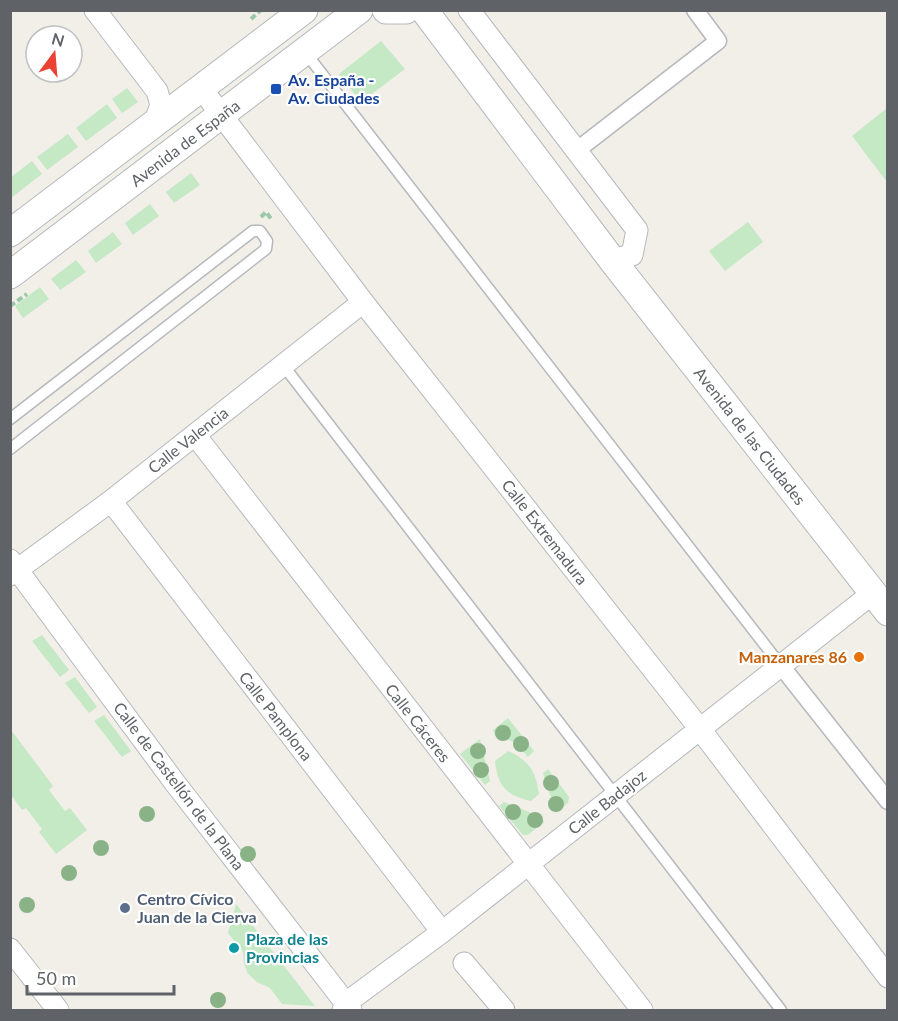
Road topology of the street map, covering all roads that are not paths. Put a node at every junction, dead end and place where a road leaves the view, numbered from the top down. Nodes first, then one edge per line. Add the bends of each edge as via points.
1 (95, 10) edge
2 (304, 10) edge
3 (359, 10) edge
4 (386, 10) edge
5 (406, 10) edge
6 (424, 10) edge
7 (469, 10) edge
8 (695, 10) edge
9 (305, 52) junction
10 (201, 88) junction
11 (222, 115) junction
12 (154, 124) junction
13 (576, 151) junction
14 (10, 233) edge
15 (612, 260) junction
16 (10, 275) edge
17 (363, 302) junction
18 (283, 364) junction
19 (10, 419) edge
20 (195, 435) junction
21 (10, 449) edge
22 (111, 501) junction
23 (13, 568) edge
24 (880, 603) edge
25 (783, 667) junction
26 (700, 729) junction
27 (616, 795) junction
28 (888, 801) edge
29 (528, 864) junction
30 (442, 932) junction
31 (10, 949) edge
32 (464, 963) dead end
33 (888, 977) edge
34 (346, 1008) edge
35 (58, 1011) edge
36 (504, 1011) edge
37 (642, 1011) edge
38 (782, 1011) edge

1 - 12 street via 157,91 161,105
2 - 10 street, Avenida de España
3 - 9 street, Avenida de España
4 - 5 street
6 - 15 street, Avenida de las Ciudades
7 - 13 street
8 - 13 street via 718,41
9 - 11 street, Avenida de España
9 - 25 lane
10 - 11 street, Calle Extremadura
10 - 12 street, Avenida de España
11 - 16 street, Avenida de España
11 - 17 street, Calle Extremadura
12 - 14 street, Avenida de España
13 - 15 street via 637,230 632,255
15 - 24 street, Avenida de las Ciudades
17 - 18 street, Calle Valencia
17 - 26 street, Calle Extremadura
18 - 20 street, Calle Valencia
18 - 27 lane
19 - 21 lane via 253,231 260,231 267,241 266,249
20 - 22 street, Calle Valencia
20 - 29 street, Calle Cáceres
22 - 23 street, Calle Valencia
22 - 30 street, Calle Pamplona
23 - 34 street, Calle de Castellón de la Plana
24 - 25 street, Calle Badajoz
25 - 26 street, Calle Badajoz
25 - 28 street
26 - 27 street, Calle Badajoz
26 - 33 street, Calle Extremadura
27 - 29 street, Calle Badajoz
27 - 38 lane
29 - 30 street, Calle Badajoz
29 - 37 street, Calle Cáceres
30 - 34 street, Calle Badajoz
31 - 35 street
32 - 36 street

